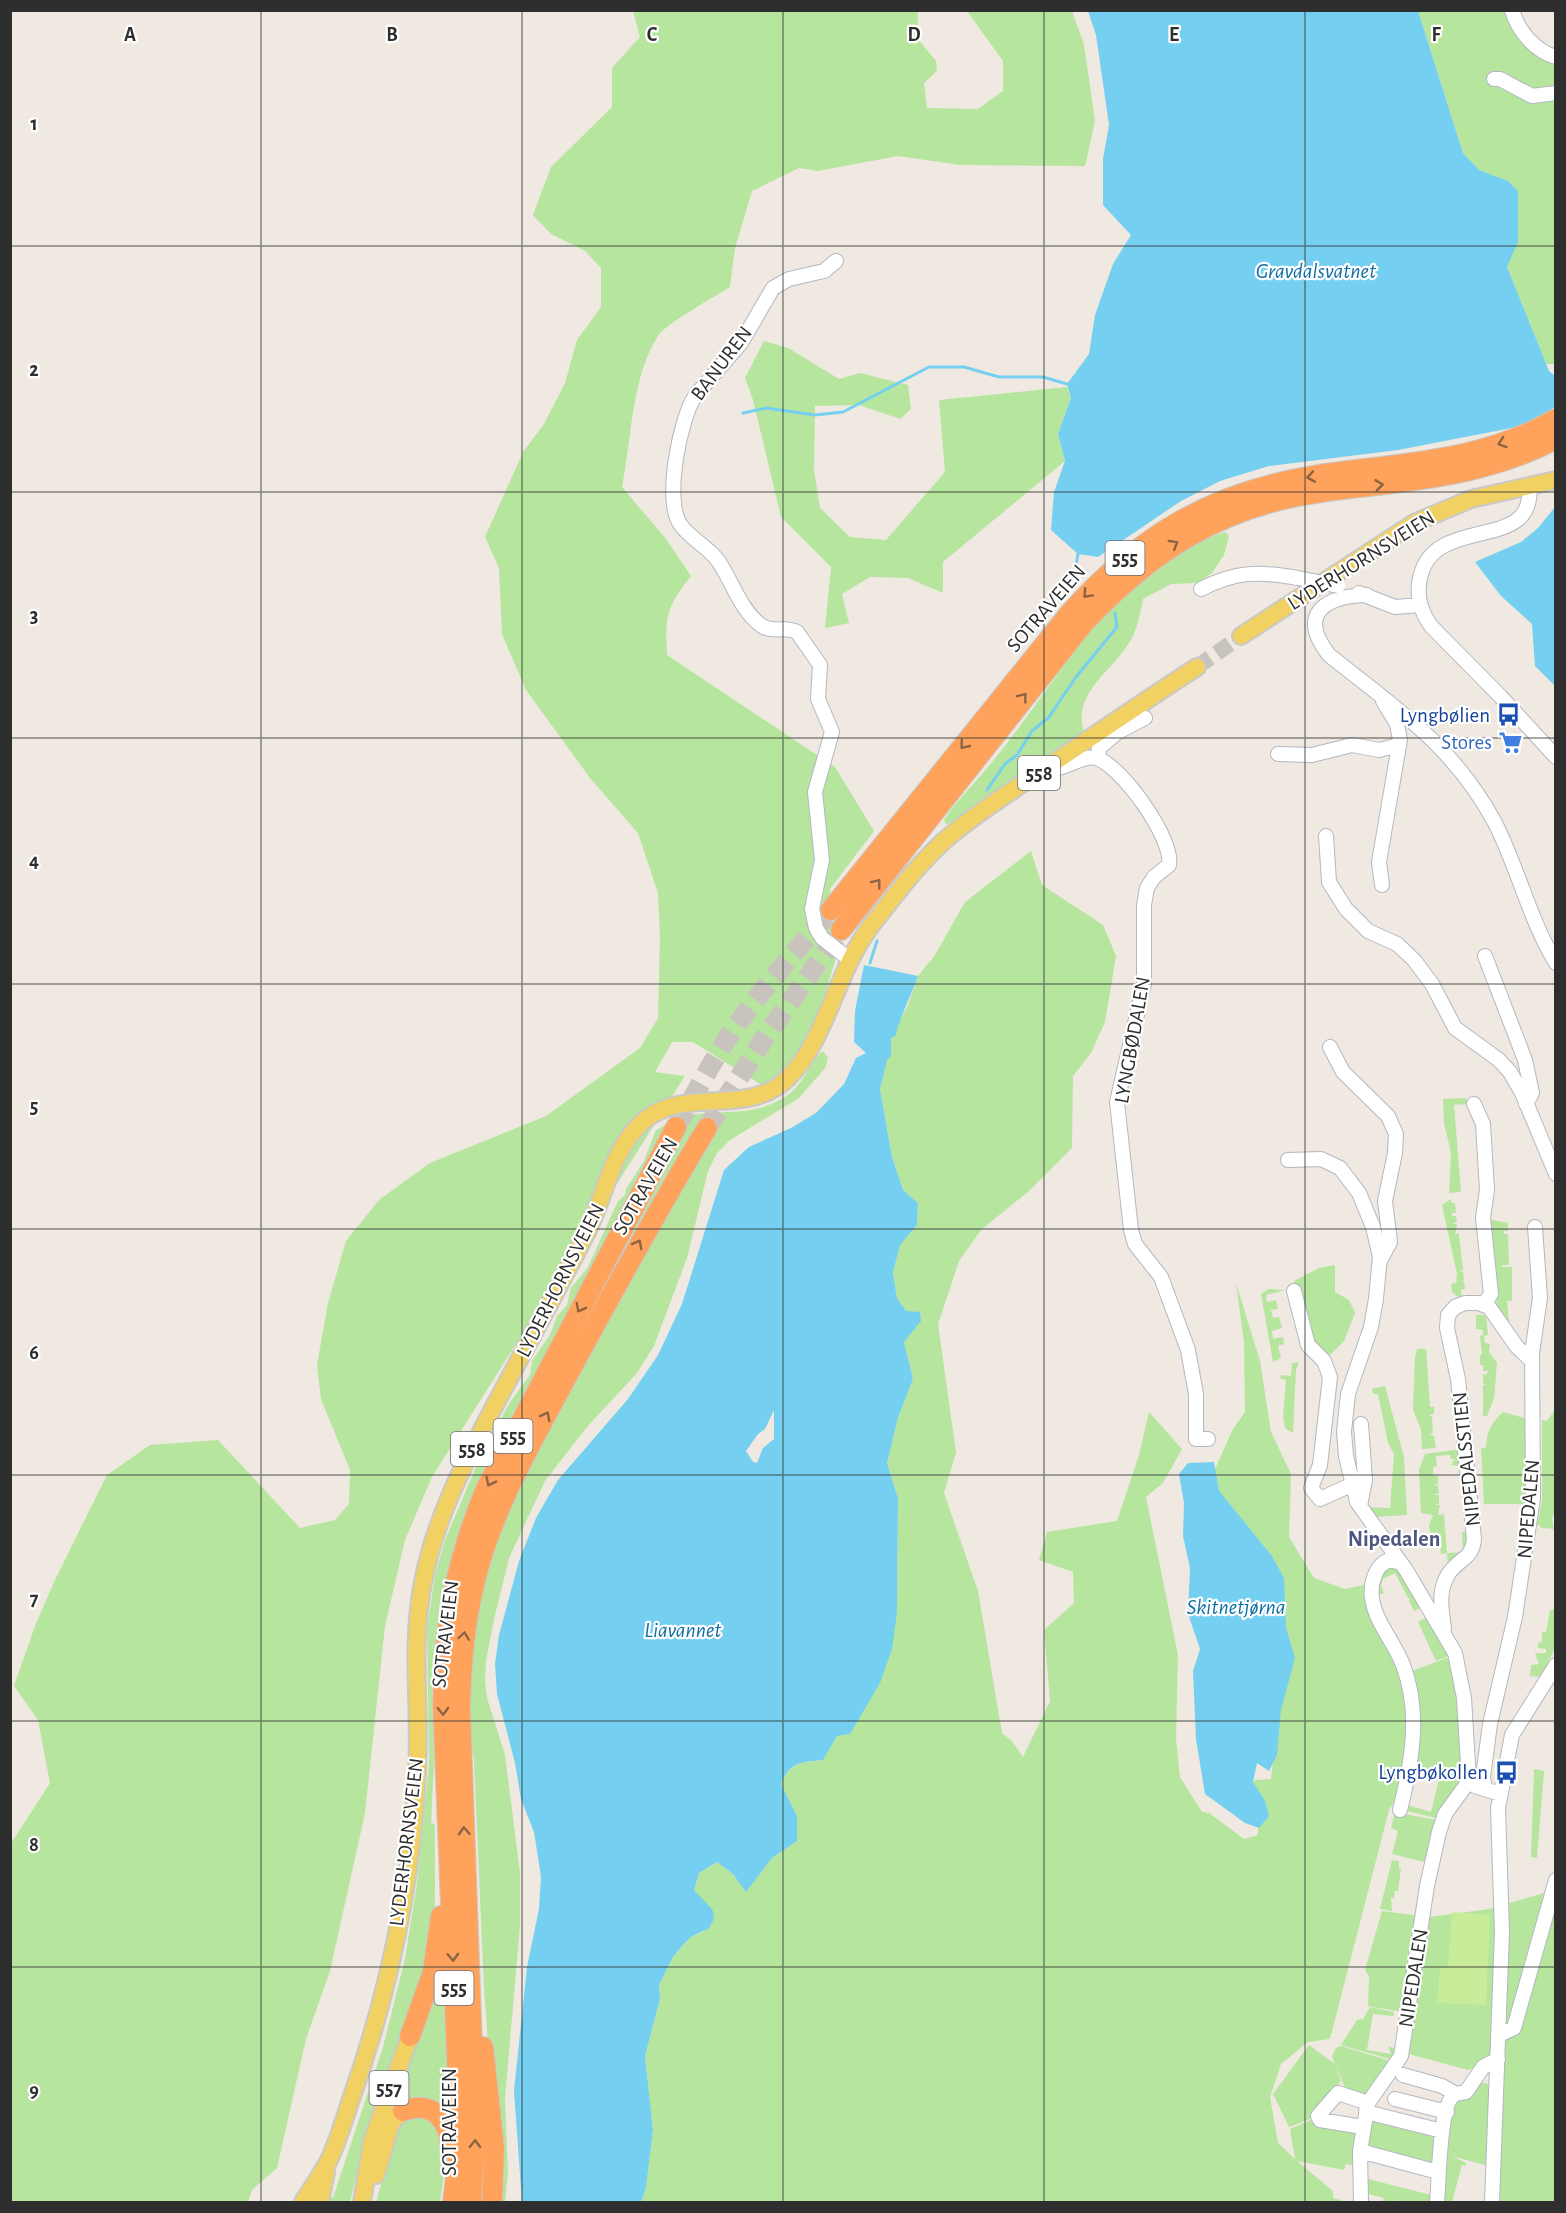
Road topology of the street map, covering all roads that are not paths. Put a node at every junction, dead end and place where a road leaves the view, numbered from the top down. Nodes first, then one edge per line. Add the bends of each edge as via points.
1 (1512, 10) edge
2 (1556, 57) edge
3 (1494, 79) dead end
4 (1556, 93) edge
5 (836, 261) dead end
6 (1556, 419) edge
7 (1556, 439) edge
8 (1556, 447) edge
9 (1526, 454) junction
10 (1556, 480) edge
11 (1529, 485) junction
12 (1201, 589) dead end
13 (1367, 595) junction
14 (1420, 605) junction
15 (1241, 636) tunnel mouth
16 (1197, 667) tunnel mouth
17 (1381, 696) junction
18 (1145, 718) dead end
19 (1116, 727) junction
20 (1399, 745) junction
21 (1278, 754) dead end
22 (1556, 757) edge
23 (1098, 759) junction
24 (1052, 764) junction
25 (1326, 836) dead end
26 (1382, 885) dead end
27 (831, 910) tunnel mouth
28 (841, 930) tunnel mouth
29 (1485, 956) dead end
30 (849, 959) junction
31 (1556, 963) edge
32 (1330, 1047) dead end
33 (1474, 1104) dead end
34 (1526, 1104) junction
35 (676, 1127) tunnel mouth
36 (707, 1128) tunnel mouth
37 (1288, 1160) dead end
38 (1556, 1174) edge
39 (1535, 1227) dead end
40 (1380, 1261) junction
41 (1294, 1291) dead end
42 (1484, 1304) junction
43 (1532, 1361) junction
44 (1361, 1424) dead end
45 (1208, 1439) dead end
46 (1351, 1485) junction
47 (1360, 1506) junction
48 (1401, 1563) junction
49 (1445, 1633) junction
50 (1556, 1665) edge
51 (445, 1773) junction
52 (1469, 1781) junction
53 (1485, 1788) junction
54 (1500, 1794) junction
55 (1400, 1810) dead end
56 (1556, 1880) edge
57 (467, 1890) junction
58 (1499, 2035) junction
59 (410, 2036) joint
60 (1498, 2059) junction
61 (1403, 2075) dead end
62 (1456, 2094) junction
63 (1395, 2099) dead end
64 (1367, 2107) junction
65 (403, 2111) joint
66 (1447, 2112) junction
67 (1363, 2127) junction
68 (1442, 2131) junction
69 (372, 2141) junction
70 (1360, 2151) junction
71 (326, 2166) junction
72 (1438, 2172) junction
73 (303, 2202) edge
74 (320, 2202) edge
75 (355, 2202) edge
76 (362, 2202) edge
77 (371, 2202) edge
78 (446, 2202) edge
79 (453, 2202) edge
80 (471, 2202) edge
81 (492, 2202) edge
82 (1361, 2202) edge
83 (1437, 2202) edge
84 (1492, 2202) edge

1 - 2 street via 1529,39
3 - 4 street via 1532,96
5 - 30 street, BANUREN via 824,271 789,279 773,288 741,343 695,396 681,435 674,499 680,524 718,561 735,594 758,622 767,628 797,632 820,665 818,699 832,732 815,792 822,861 812,909 822,938
6 -> 27 highway, SOTRAVEIEN / 555 via 1518,438 1461,455 1320,475 1254,489 1220,501 1158,533 1117,564 1070,613
7 - 9 highway, SOTRAVEIEN / 555
8 - 9 highway, 555
28 -> 9 highway, SOTRAVEIEN / 555 via 1083,624 1124,582 1167,548 1225,517 1256,506 1320,492 1467,472
10 - 11 main road, LYDERHORNSVEIEN
11 - 14 street via 1529,506 1519,520 1493,531 1456,538 1434,552 1420,576
11 - 15 main road, LYDERHORNSVEIEN via 1471,499 1414,523
12 - 13 street, bridge via 1228,576 1266,574
13 - 14 street via 1395,608
13 - 17 street via 1325,604 1315,621 1316,634 1329,655
14 - 22 street via 1431,626
16 - 19 main road, LYDERHORNSVEIEN / 558
17 - 20 street via 1397,724
17 - 31 street via 1425,730 1468,777 1508,852
18 - 19 street
19 - 23 street via 1099,748
19 - 24 main road, LYDERHORNSVEIEN / 558
20 - 21 street via 1379,750 1352,745 1312,755
20 - 26 street via 1379,862
23 - 24 street via 1087,758 1055,769
23 - 45 street, LYNGBØDALEN via 1119,775 1150,813 1166,839 1171,857 1169,866 1147,888 1144,984 1117,1102 1133,1240 1155,1268 1167,1292 1190,1361 1196,1394 1196,1438
24 - 30 main road, LYDERHORNSVEIEN / 558 via 933,851
25 - 34 street via 1329,882 1346,909 1368,932 1397,944 1414,960 1432,984 1455,1028 1505,1066
29 - 34 street via 1525,1059 1532,1093
30 - 71 main road, LYDERHORNSVEIEN / 558 via 816,1036 798,1066 781,1084 751,1099 669,1107 647,1118 629,1136 590,1226 456,1482 430,1551 418,1612 414,1657 418,1770 397,1928 370,2043
32 - 40 street via 1343,1072 1388,1116 1396,1134 1385,1201 1390,1242
33 - 42 street via 1483,1124 1487,1190 1482,1218 1491,1294
34 - 38 street
35 -> 51 highway, SOTRAVEIEN / 555 via 507,1448 465,1543 454,1581 444,1645
57 -> 36 highway, SOTRAVEIEN / 555 via 461,1675 467,1616 484,1548 505,1496 556,1398 647,1228
37 - 40 street via 1321,1160 1340,1168 1365,1205
39 - 43 street, NIPEDALEN via 1540,1298
40 - 46 street via 1373,1319 1351,1383 1344,1418
41 - 46 street via 1308,1345 1324,1361 1330,1377 1320,1465 1311,1488 1320,1499
42 - 43 street via 1494,1311 1517,1347
42 - 49 street, NIPEDALSSTIEN via 1472,1302 1455,1307 1447,1321 1458,1379 1474,1539 1471,1553 1450,1572 1442,1589
43 - 53 street, NIPEDALEN via 1533,1498 1515,1617 1490,1724
44 - 47 street via 1365,1480
46 - 47 street
47 - 48 street
48 - 49 street
48 - 55 street via 1390,1560 1382,1564 1371,1591 1374,1608 1404,1665 1413,1721 1412,1753
49 - 52 street via 1455,1653 1464,1698
50 - 54 street via 1512,1735
51 - 59 highway, 555 via 440,1826 440,1934 427,1995
51 -> 79 highway, SOTRAVEIEN / 555 via 459,2108
52 - 53 street
52 - 64 street, NIPEDALEN via 1445,1814 1438,1832 1426,1886 1401,2056
53 - 54 street
54 - 58 street
56 - 58 street via 1514,2028
80 -> 57 highway, SOTRAVEIEN / 555 via 475,2131
57 - 81 highway, 555 via 491,2108
58 - 60 street
59 - 69 main road, 557
60 - 62 street via 1483,2067 1466,2092
60 - 84 street
61 - 62 street
62 - 66 street via 1449,2101
63 - 66 street
64 - 67 street, NIPEDALEN
64 - 67 street via 1338,2092 1317,2116 1320,2121
64 - 68 street
65 - 77 main road, 557 via 391,2123
65 - 78 highway via 418,2106 431,2110 446,2126 450,2160
66 - 68 street
67 - 70 street, NIPEDALEN
68 - 72 street
69 - 75 main road, 557
69 - 76 main road, 557
70 - 72 street
70 - 82 street, NIPEDALEN
71 - 73 main road, LYDERHORNSVEIEN / 558
71 - 74 main road, LYDERHORNSVEIEN / 558
72 - 83 street

